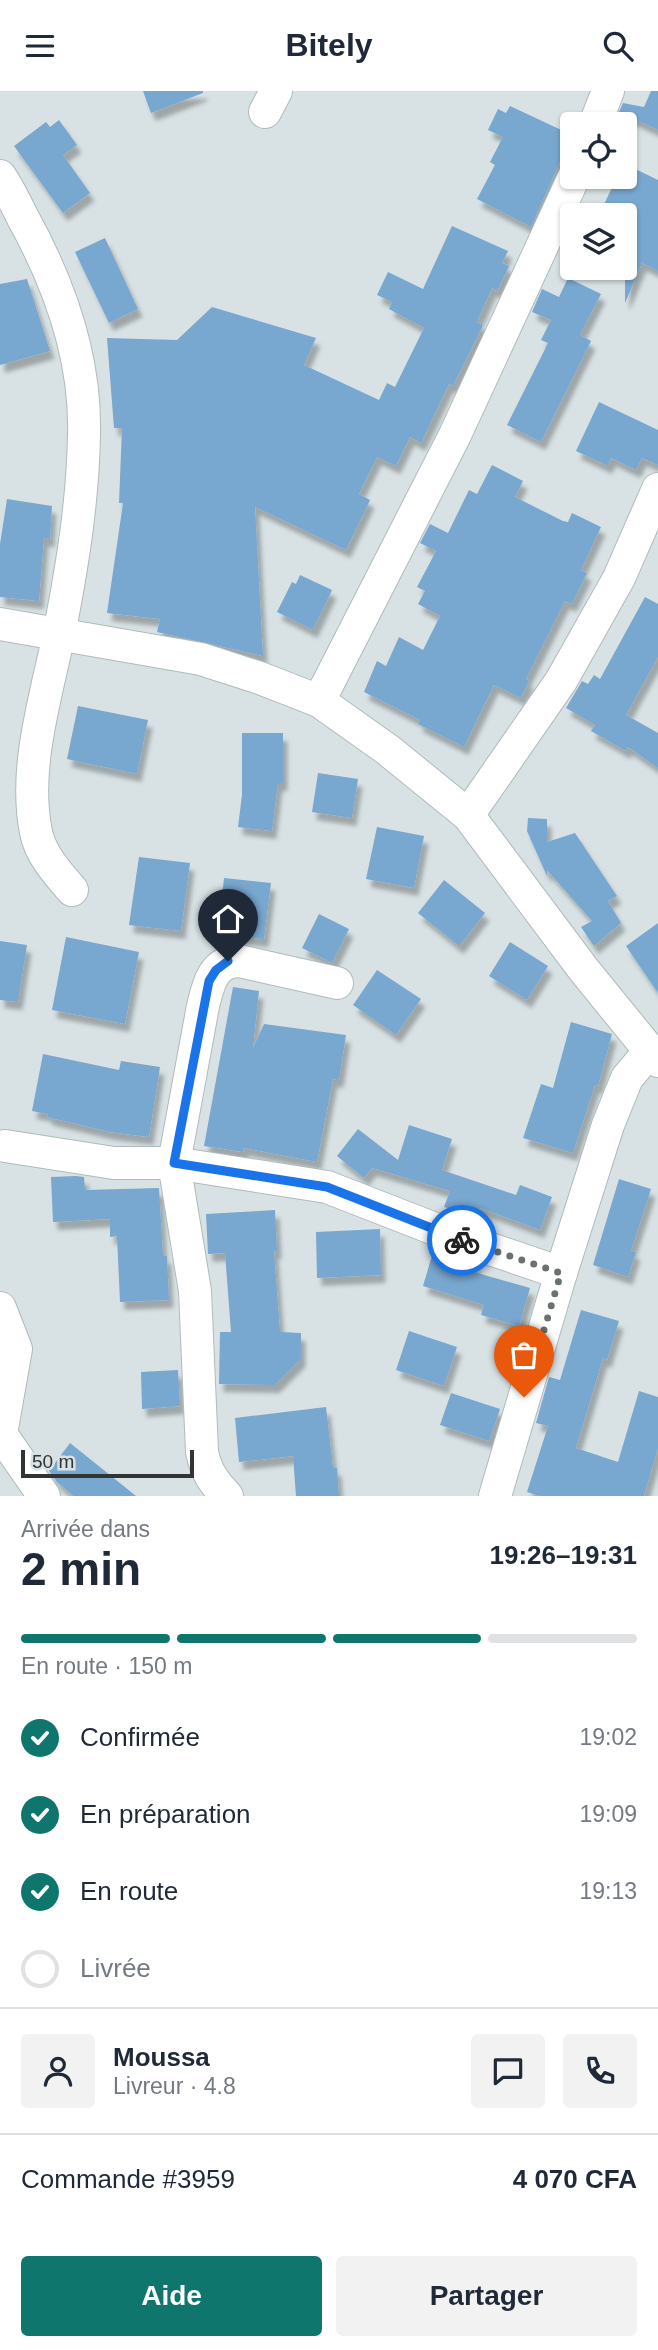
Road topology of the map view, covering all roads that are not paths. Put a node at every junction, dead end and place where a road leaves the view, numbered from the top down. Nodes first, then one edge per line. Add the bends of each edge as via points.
1 (608, 91) edge
2 (600, 112) edge
3 (0, 176) edge
4 (568, 189) edge
5 (658, 489) edge
6 (0, 624) edge
7 (59, 636) junction
8 (319, 701) junction
9 (468, 815) junction
10 (72, 890) dead end
11 (337, 983) dead end
12 (653, 1056) edge
13 (5, 1146) dead end
14 (174, 1163) junction
15 (561, 1273) junction
16 (0, 1308) edge
17 (44, 1496) edge
18 (227, 1496) edge
19 (495, 1496) edge

1 - 2 street
3 - 7 street via 34,236 60,296 83,386 84,435 74,557
4 - 8 street via 455,435
5 - 9 street via 619,578 561,681
6 - 7 street
7 - 8 street via 201,659
7 - 10 street via 32,790 36,834
8 - 9 street
9 - 12 street
11 - 14 street via 239,961 228,961 216,970 203,1006
12 - 15 street via 627,1078 620,1094
13 - 14 street via 114,1163
14 - 15 street via 327,1187
14 - 18 street via 195,1291 202,1452 212,1481
15 - 19 street
16 - 17 street via 16,1349 1,1434

